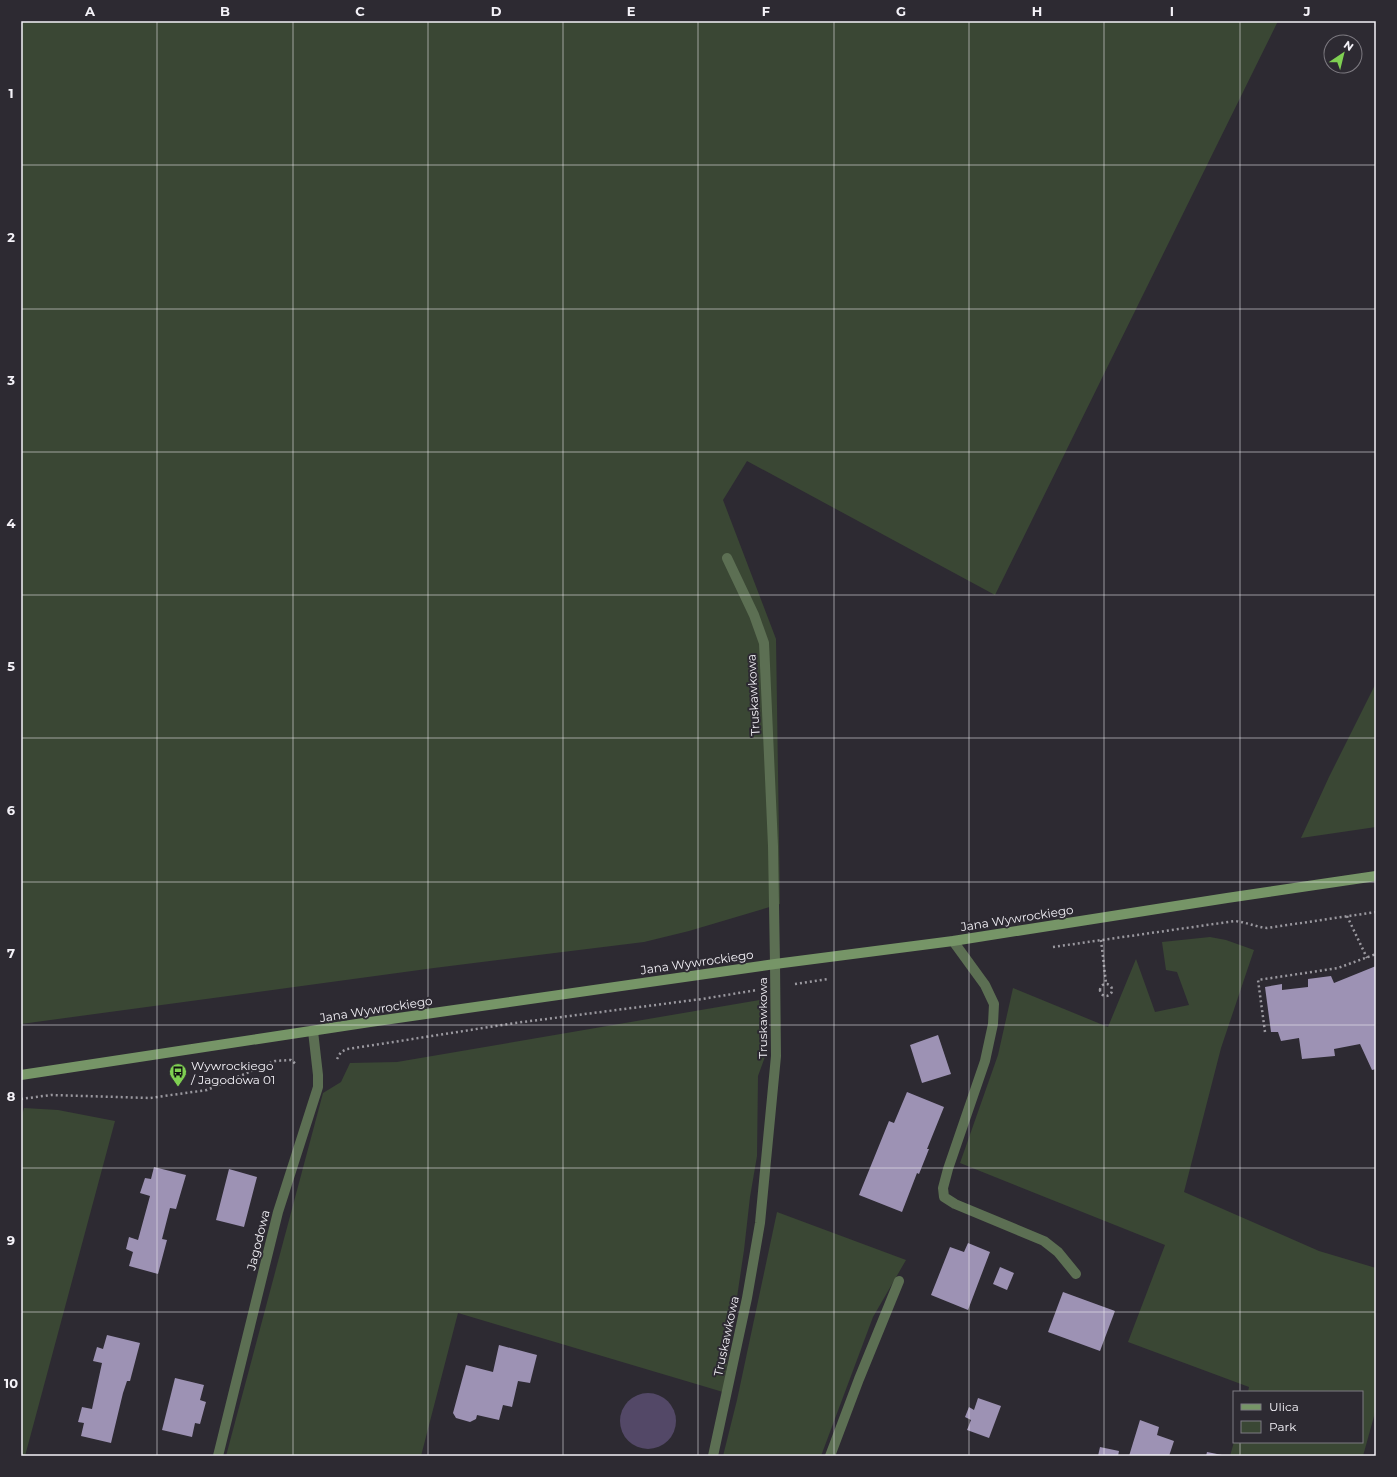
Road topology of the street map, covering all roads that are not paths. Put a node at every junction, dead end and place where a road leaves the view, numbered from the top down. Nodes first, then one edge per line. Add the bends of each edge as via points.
1 (727, 558) dead end
2 (1376, 876) edge
3 (953, 941) junction
4 (775, 964) junction
5 (313, 1032) junction
6 (21, 1075) edge
7 (1076, 1274) dead end
8 (899, 1281) dead end
9 (218, 1456) edge
10 (713, 1456) edge
11 (830, 1456) edge

1 - 4 street, Truskawkowa via 754,615 764,643 773,846
2 - 3 street, Jana Wywrockiego
3 - 4 street, Jana Wywrockiego
3 - 7 street via 985,985 994,1004 993,1024 985,1061 948,1169 943,1188 944,1197 1044,1242 1058,1252
4 - 5 street, Jana Wywrockiego
4 - 10 street, Truskawkowa via 776,1056 760,1223 748,1298
5 - 6 street, Jana Wywrockiego
5 - 9 street, Jagodowa via 318,1087 278,1212
8 - 11 street

